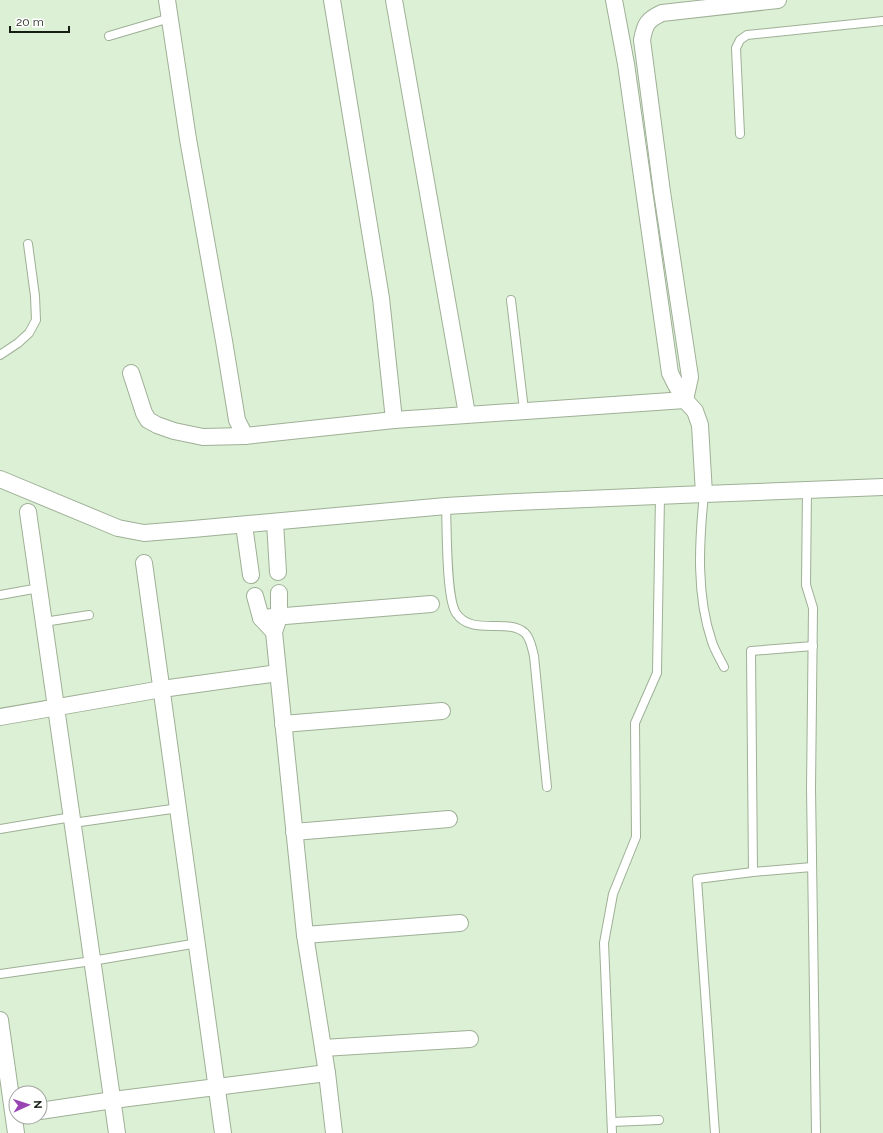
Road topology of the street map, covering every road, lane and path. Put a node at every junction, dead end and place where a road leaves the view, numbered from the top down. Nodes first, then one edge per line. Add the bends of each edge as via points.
1 (167, 0) edge
2 (332, 0) edge
3 (394, 0) edge
4 (614, 0) edge
5 (778, 0) edge
6 (170, 18) junction
7 (883, 20) edge
8 (109, 36) dead end
9 (740, 134) dead end
10 (28, 244) dead end
11 (511, 300) dead end
12 (0, 355) edge
13 (131, 373) dead end
14 (685, 400) junction
15 (524, 410) junction
16 (468, 414) junction
17 (394, 420) junction
18 (245, 436) junction
19 (0, 479) edge
20 (883, 487) edge
21 (807, 490) junction
22 (704, 494) junction
23 (660, 496) junction
24 (446, 506) junction
25 (28, 512) dead end
26 (275, 522) junction
27 (244, 525) junction
28 (144, 563) dead end
29 (278, 572) dead end
30 (251, 575) dead end
31 (39, 588) junction
32 (279, 593) dead end
33 (0, 595) edge
34 (255, 596) dead end
35 (431, 604) dead end
36 (89, 615) dead end
37 (44, 622) junction
38 (276, 624) junction
39 (813, 646) junction
40 (724, 667) dead end
41 (278, 673) junction
42 (162, 689) junction
43 (56, 707) junction
44 (442, 711) dead end
45 (0, 717) edge
46 (283, 724) junction
47 (547, 787) dead end
48 (179, 808) junction
49 (449, 819) dead end
50 (72, 820) junction
51 (0, 829) edge
52 (294, 832) junction
53 (812, 867) junction
54 (753, 872) junction
55 (460, 923) dead end
56 (305, 935) junction
57 (198, 943) junction
58 (92, 961) junction
59 (0, 974) edge
60 (0, 1020) edge
61 (470, 1038) dead end
62 (323, 1048) junction
63 (327, 1073) junction
64 (10, 1085) edge
65 (218, 1087) junction
66 (113, 1100) junction
67 (48, 1110) edge
68 (659, 1120) dead end
69 (612, 1122) junction
70 (117, 1133) edge
71 (224, 1133) edge
72 (334, 1133) edge
73 (612, 1133) edge
74 (715, 1133) edge
75 (816, 1133) edge

1 - 6 street
2 - 17 street via 381,298
3 - 16 street
4 - 14 street via 626,64 670,373
5 - 14 street via 662,12 648,21 643,33 662,192 690,377
6 - 8 lane
6 - 18 street via 188,139 237,420
7 - 9 lane via 747,35 740,40 736,48
10 - 12 lane via 36,320 29,333
11 - 15 lane
13 - 18 street via 148,420 174,431 203,437
14 - 15 street
14 - 22 street via 695,411 700,425
15 - 16 street
16 - 17 street
17 - 18 street
19 - 27 street via 118,528 144,533
20 - 21 street
21 - 22 street
21 - 39 lane via 806,584 813,608
22 - 23 street
22 - 40 lane via 700,531 704,615
23 - 24 street
23 - 69 lane via 657,673 635,723 636,838 613,894 604,943
24 - 26 street
24 - 47 lane via 450,597 456,613 465,621 478,626 518,629 530,642 534,656
25 - 31 street
26 - 27 street
26 - 29 street
27 - 30 street
28 - 42 street
31 - 33 lane
31 - 37 street
32 - 38 street
34 - 38 street via 261,618
35 - 38 street
36 - 37 lane
37 - 43 street
38 - 41 street
39 - 53 lane
39 - 54 lane via 751,651
41 - 42 street
41 - 46 street
42 - 43 street
42 - 48 street
43 - 45 street
43 - 50 street
44 - 46 street
46 - 52 street
48 - 50 lane
48 - 57 street
49 - 52 street
50 - 51 lane
50 - 58 street
52 - 56 street
53 - 54 lane
53 - 75 lane
54 - 74 lane via 697,879
55 - 56 street
56 - 62 street
57 - 58 lane
57 - 65 street
58 - 59 lane
58 - 66 street
60 - 64 street
61 - 62 street
62 - 63 street
63 - 65 street
63 - 72 street
65 - 66 street
65 - 71 street
66 - 67 street
66 - 70 street
68 - 69 lane
69 - 73 lane

